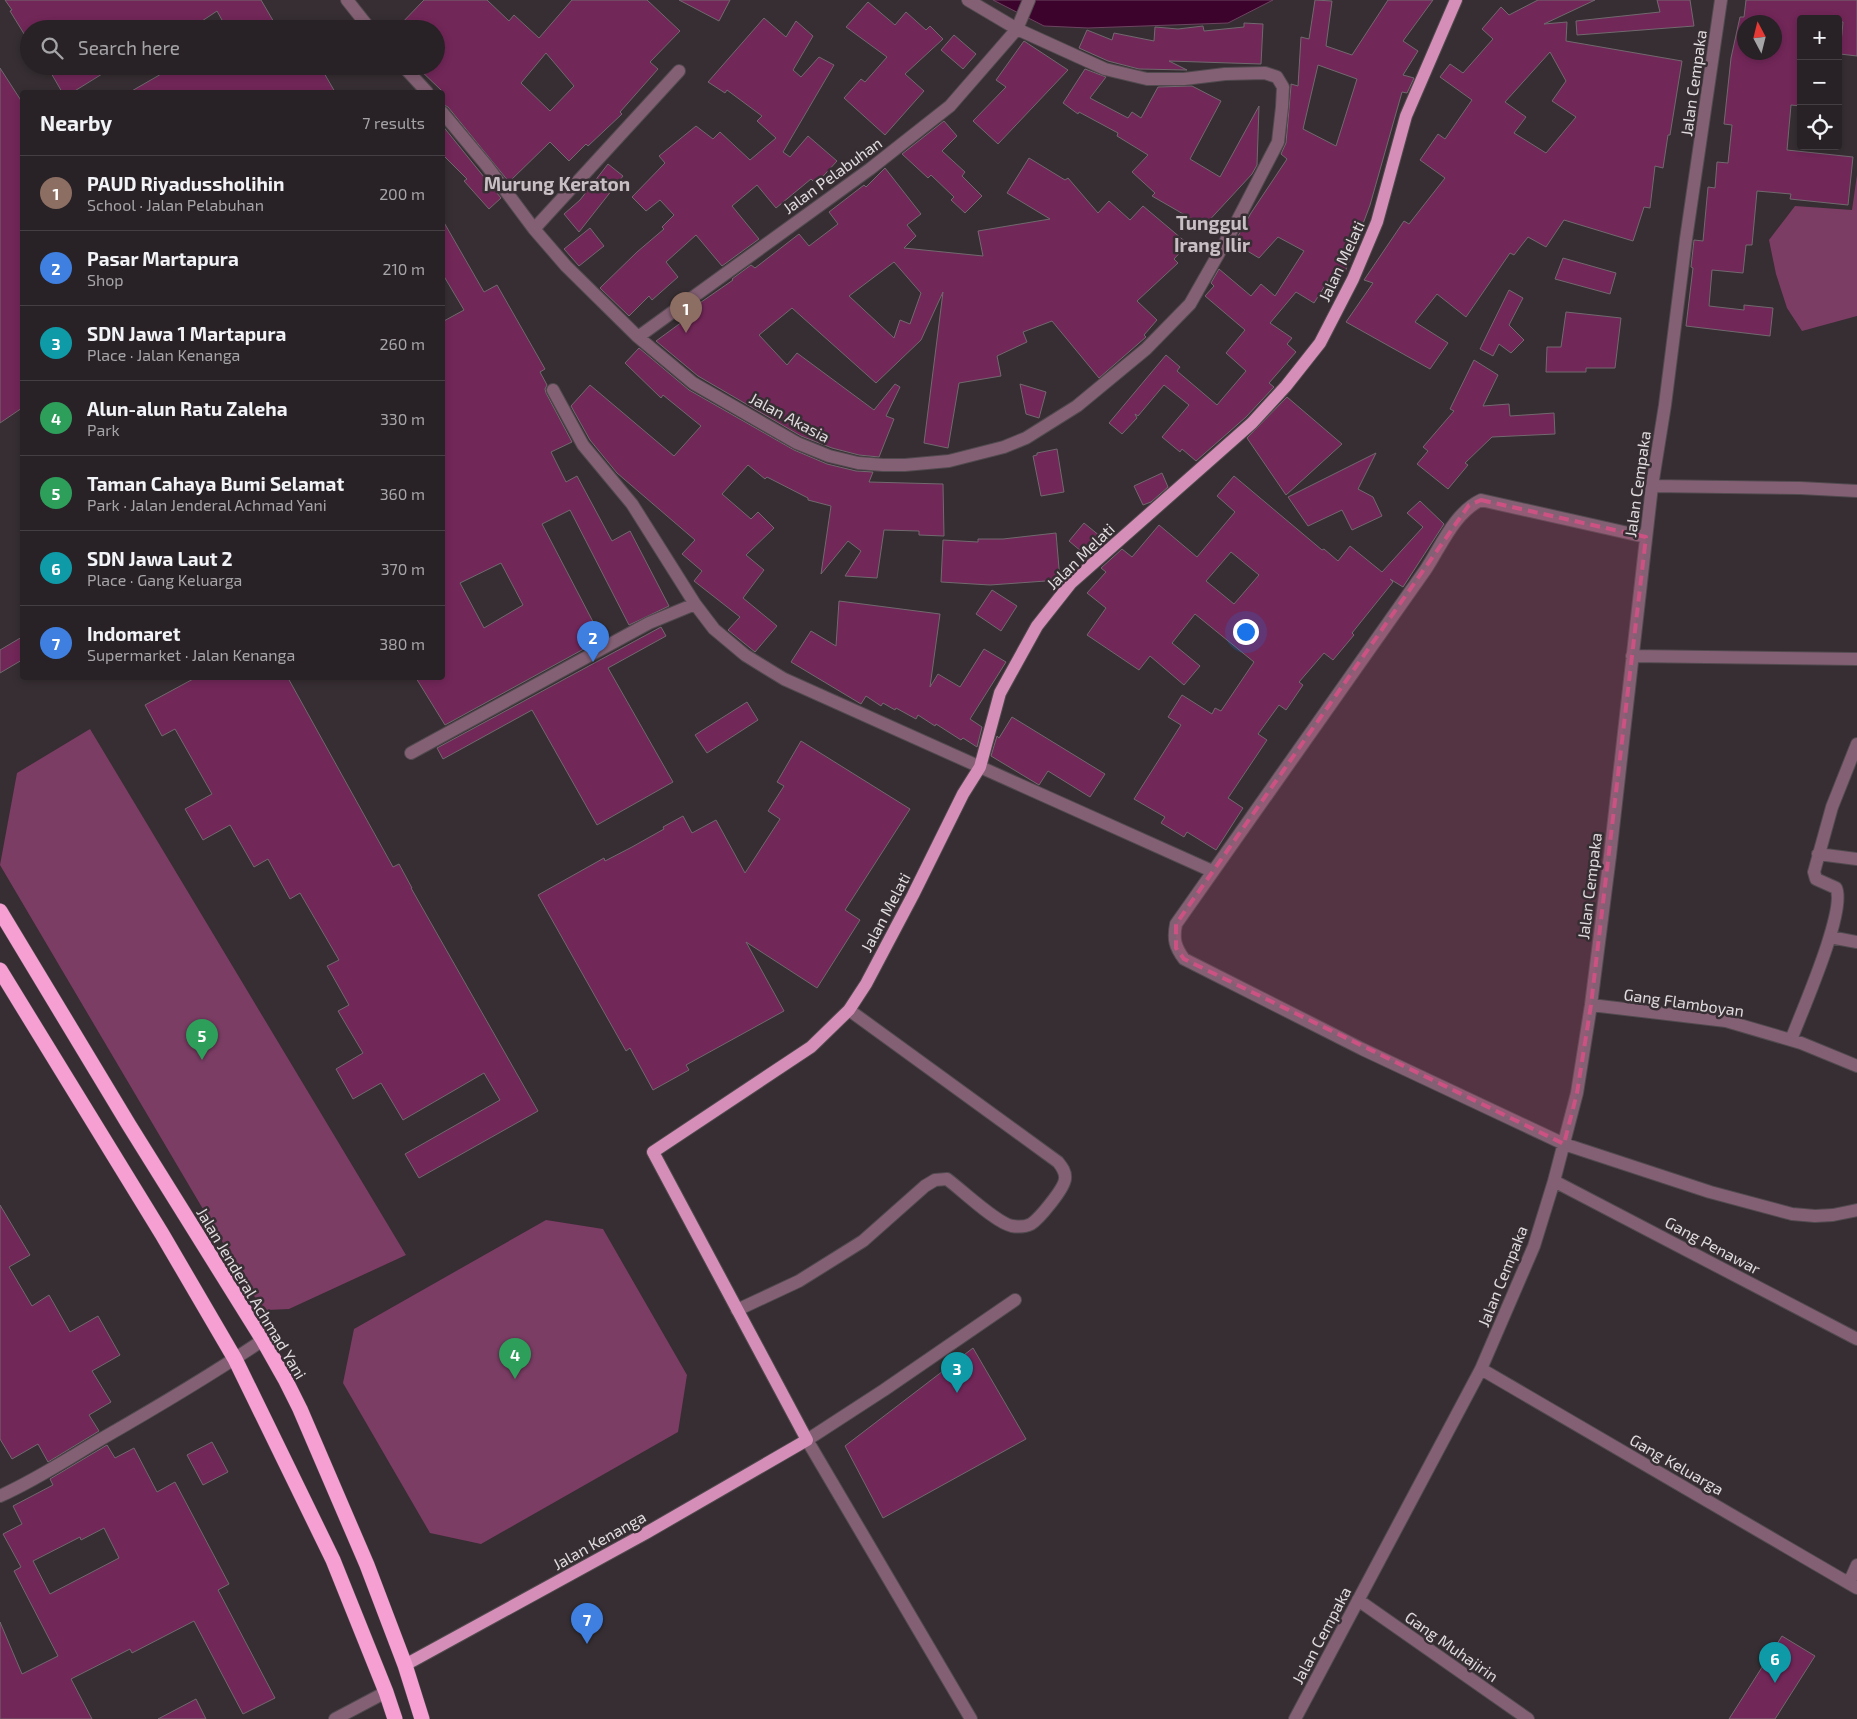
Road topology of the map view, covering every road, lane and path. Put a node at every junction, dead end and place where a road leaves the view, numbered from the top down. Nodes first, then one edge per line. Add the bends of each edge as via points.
1 (347, 0) edge
2 (968, 0) edge
3 (1029, 0) edge
4 (1456, 0) edge
5 (1722, 0) edge
6 (363, 20) edge
7 (1017, 29) junction
8 (679, 71) dead end
9 (410, 75) edge
10 (422, 90) edge
11 (445, 116) edge
12 (534, 229) junction
13 (638, 337) junction
14 (553, 390) dead end
15 (1652, 486) junction
16 (1857, 491) edge
17 (1646, 537) junction
18 (695, 604) junction
19 (1632, 656) junction
20 (1857, 658) edge
21 (1857, 744) edge
22 (411, 753) dead end
23 (980, 767) junction
24 (1818, 854) junction
25 (1857, 859) edge
26 (1212, 871) junction
27 (0, 911) edge
28 (1830, 936) junction
29 (1857, 942) edge
30 (0, 970) edge
31 (1590, 1005) junction
32 (849, 1010) junction
33 (1791, 1040) junction
34 (1857, 1066) edge
35 (1564, 1144) junction
36 (1554, 1181) junction
37 (1857, 1210) edge
38 (1015, 1300) dead end
39 (737, 1310) junction
40 (1857, 1339) edge
41 (263, 1340) junction
42 (235, 1359) junction
43 (1481, 1369) junction
44 (807, 1440) junction
45 (0, 1496) edge
46 (1857, 1566) edge
47 (1853, 1586) edge
48 (1358, 1600) junction
49 (405, 1664) junction
50 (386, 1692) junction
51 (335, 1719) edge
52 (395, 1719) edge
53 (422, 1719) edge
54 (971, 1719) edge
55 (1295, 1719) edge
56 (1528, 1719) edge

1 - 6 street
2 - 7 street
3 - 7 street, Jalan Pelabuhan
4 - 23 main road, Jalan Melati via 1406,116 1377,222 1353,279 1320,343 1252,423 1071,583 1036,626 1000,693
5 - 15 street, Jalan Cempaka
7 - 13 street, Jalan Pelabuhan via 950,106 870,169
7 - 13 street, Jalan Akasia via 1105,69 1148,78 1184,79 1265,72 1276,77 1283,88 1278,142 1190,304 1146,349 1077,406 1026,438 1004,447 949,461 905,465 858,462 829,456 797,443 693,382
8 - 12 street
9 - 10 street
11 - 12 street, Jalan Akasia
12 - 13 street, Jalan Akasia via 566,266
14 - 18 street via 583,445 632,504
15 - 16 street
15 - 17 street, Jalan Cempaka
17 - 19 street, Jalan Cempaka
17 - 26 street via 1481,500 1469,505
18 - 22 street via 649,623
18 - 23 street via 714,629 745,655 784,679
19 - 20 street
19 - 31 street, Jalan Cempaka
21 - 24 street via 1832,807
23 - 26 street
23 - 32 main road, Jalan Melati
24 - 25 street
24 - 28 street via 1814,876 1833,885 1839,893
26 - 35 street via 1176,924 1176,948 1184,959 1362,1049
27 - 41 highway, Jalan Jenderal Achmad Yani
28 - 29 street
28 - 33 street
30 - 42 highway
31 - 33 street, Gang Flamboyan via 1726,1021
31 - 35 street, Jalan Cempaka via 1577,1093
32 - 39 main road, Jalan Melati via 811,1047 653,1152
32 - 39 street via 1058,1162 1065,1174 1063,1187 1031,1224 1021,1227 999,1220 947,1179 935,1180 863,1241 799,1281
33 - 34 street, Gang Flamboyan
35 - 36 street, Jalan Cempaka
35 - 37 street via 1710,1192 1792,1214 1833,1216
36 - 40 street, Gang Penawar
36 - 43 street, Jalan Cempaka via 1534,1246
38 - 44 street
39 - 44 main road
41 - 42 street
41 - 49 highway, Jalan Jenderal Achmad Yani via 300,1409 367,1565
42 - 45 street
42 - 50 highway via 333,1560
43 - 47 street, Gang Keluarga
43 - 48 street, Jalan Cempaka
44 - 49 main road, Jalan Kenanga via 646,1533
44 - 54 street
46 - 47 street
48 - 55 street, Jalan Cempaka
48 - 56 street, Gang Muhajirin
49 - 53 highway, Jalan Jenderal Achmad Yani
50 - 51 street
50 - 52 highway

